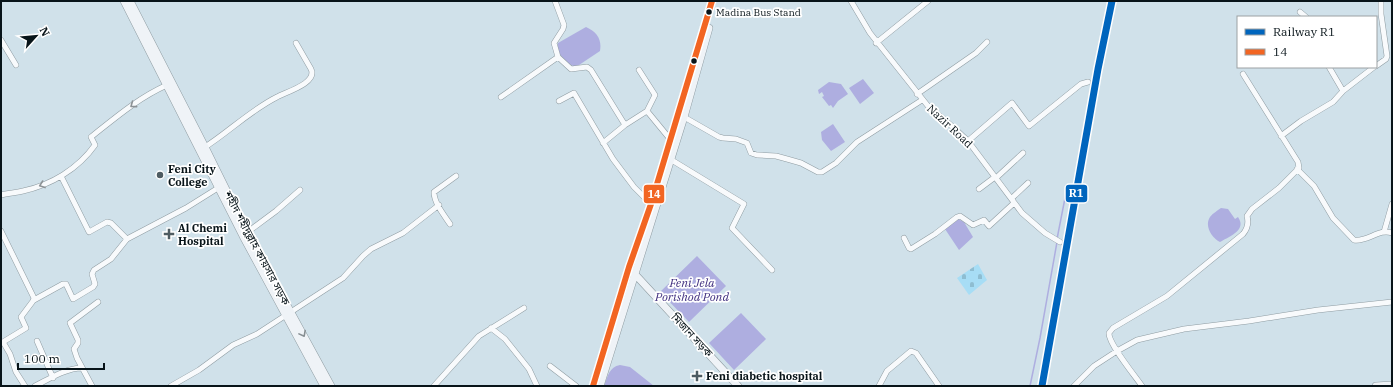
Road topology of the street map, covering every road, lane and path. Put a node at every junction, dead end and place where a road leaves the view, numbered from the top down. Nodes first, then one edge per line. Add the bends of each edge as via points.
1 (124, 1) edge
2 (130, 1) edge
3 (555, 1) edge
4 (712, 1) edge
5 (717, 1) edge
6 (851, 1) edge
7 (928, 1) edge
8 (1381, 1) edge
9 (1300, 12) dead end
10 (1305, 16) edge
11 (1, 40) edge
12 (987, 42) dead end
13 (296, 43) dead end
14 (876, 43) junction
15 (558, 57) junction
16 (16, 64) dead end
17 (1377, 65) edge
18 (1330, 68) edge
19 (1372, 68) edge
20 (639, 70) dead end
21 (1243, 74) dead end
22 (1088, 82) dead end
23 (167, 86) junction
24 (1343, 91) junction
25 (918, 94) junction
26 (501, 97) dead end
27 (922, 100) junction
28 (559, 101) dead end
29 (647, 111) junction
30 (684, 117) junction
31 (625, 125) junction
32 (1281, 136) junction
33 (670, 139) junction
34 (968, 141) junction
35 (603, 142) junction
36 (203, 148) junction
37 (1023, 154) dead end
38 (670, 159) junction
39 (1297, 169) junction
40 (61, 176) junction
41 (456, 176) dead end
42 (995, 177) junction
43 (1028, 183) dead end
44 (218, 188) junction
45 (979, 189) dead end
46 (300, 190) dead end
47 (1, 195) edge
48 (1014, 203) junction
49 (650, 204) junction
50 (1392, 204) edge
51 (439, 205) junction
52 (450, 224) dead end
53 (1, 231) edge
54 (1384, 232) junction
55 (1392, 233) edge
56 (245, 234) junction
57 (904, 238) dead end
58 (127, 239) junction
59 (1060, 242) dead end
60 (629, 267) junction
61 (772, 270) dead end
62 (635, 274) junction
63 (34, 300) junction
64 (98, 302) dead end
65 (1392, 302) edge
66 (524, 308) dead end
67 (288, 314) junction
68 (491, 328) junction
69 (37, 342) dead end
70 (1117, 351) junction
71 (550, 366) dead end
72 (82, 368) junction
73 (53, 378) junction
74 (1392, 385) edge
75 (25, 386) edge
76 (36, 386) edge
77 (92, 386) edge
78 (171, 386) edge
79 (324, 386) edge
80 (331, 386) edge
81 (434, 386) edge
82 (537, 386) edge
83 (576, 386) edge
84 (593, 386) edge
85 (600, 386) edge
86 (738, 386) edge
87 (879, 386) edge
88 (939, 386) edge
89 (1074, 386) edge
90 (1142, 386) edge
91 (1376, 386) edge

1 - 23 main road, শহীদ শহীদুল্লাহ কায়সার সড়ক
2 - 36 main road, শহীদ শহীদুল্লাহ কায়সার সড়ক
3 - 15 street via 564,25 554,43
4 - 33 main road
5 - 30 main road
6 - 14 street, Nazir Road
7 - 14 street
8 - 17 street via 1387,56
9 - 10 street
11 - 16 street
12 - 25 street via 976,53
13 - 36 street via 313,76 293,91 269,101
14 - 25 street, Nazir Road
15 - 26 street
15 - 31 street via 571,69 587,67 591,70
18 - 24 street
19 - 24 street
20 - 29 street via 655,95
21 - 32 street
22 - 34 street via 1081,84 1029,126 1012,103
23 - 36 main road, শহীদ শহীদুল্লাহ কায়সার সড়ক
23 -> 40 street via 138,101 91,137 95,145 90,152
24 - 32 street via 1333,102
25 - 27 street, Nazir Road
27 - 30 street via 857,142 836,163 822,172 776,156 751,153 747,143 719,137
27 - 34 street, Nazir Road
28 - 35 street via 574,93
29 - 31 street
29 - 33 street
30 - 38 main road
31 - 35 street
32 - 39 street via 1298,162
33 - 49 main road
34 - 42 street, Nazir Road
35 - 49 street via 634,187
36 - 44 main road, শহীদ শহীদুল্লাহ কায়সার সড়ক
36 - 56 main road, শহীদ শহীদুল্লাহ কায়সার সড়ক
37 - 42 street
38 - 61 street via 744,204 732,228
38 - 62 main road
39 - 54 street via 1314,186 1333,218 1354,240
39 - 70 street via 1279,188 1252,209 1247,216 1249,223 1243,234 1167,296 1113,328 1108,335
40 -> 47 street via 36,187
40 - 58 street via 89,232 107,222 112,223
41 - 51 street via 434,192
42 - 45 street
42 - 48 street, Nazir Road
43 - 48 street via 1012,198
44 - 56 main road, শহীদ শহীদুল্লাহ কায়সার সড়ক
44 - 58 street
46 - 56 street via 276,212
48 - 57 street via 988,226 984,220 973,225 960,216 912,249
48 - 59 street, Nazir Road via 1033,224
49 - 60 main road
50 - 54 street
51 - 52 street
51 - 67 street via 403,233 371,249 343,278
53 - 63 street
54 - 55 street
56 - 67 main road, শহীদ শহীদুল্লাহ কায়সার সড়ক
58 - 63 street via 111,259 94,270 93,287 73,300 66,284 63,284
60 - 62 main road, মিজান সড়ক
60 - 84 main road
62 - 85 main road
62 - 86 main road, মিজান সড়ক
63 - 75 street via 21,317 26,328 3,342
64 - 72 street via 70,323 78,340 74,349
65 - 70 street via 1184,329 1137,340
66 - 68 street
67 - 78 street via 257,334 233,345 199,370
67 - 79 main road, শহীদ শহীদুল্লাহ কায়সার সড়ক
67 -> 80 main road, শহীদ শহীদুল্লাহ কায়সার সড়ক
68 - 81 street via 479,336
68 - 82 street via 504,339 529,369
69 - 73 street
70 - 89 street via 1094,366
70 - 90 street
71 - 83 street
72 - 73 street
72 - 77 street
73 - 76 street
74 - 91 main road
87 - 88 street via 887,371 911,351 916,352

